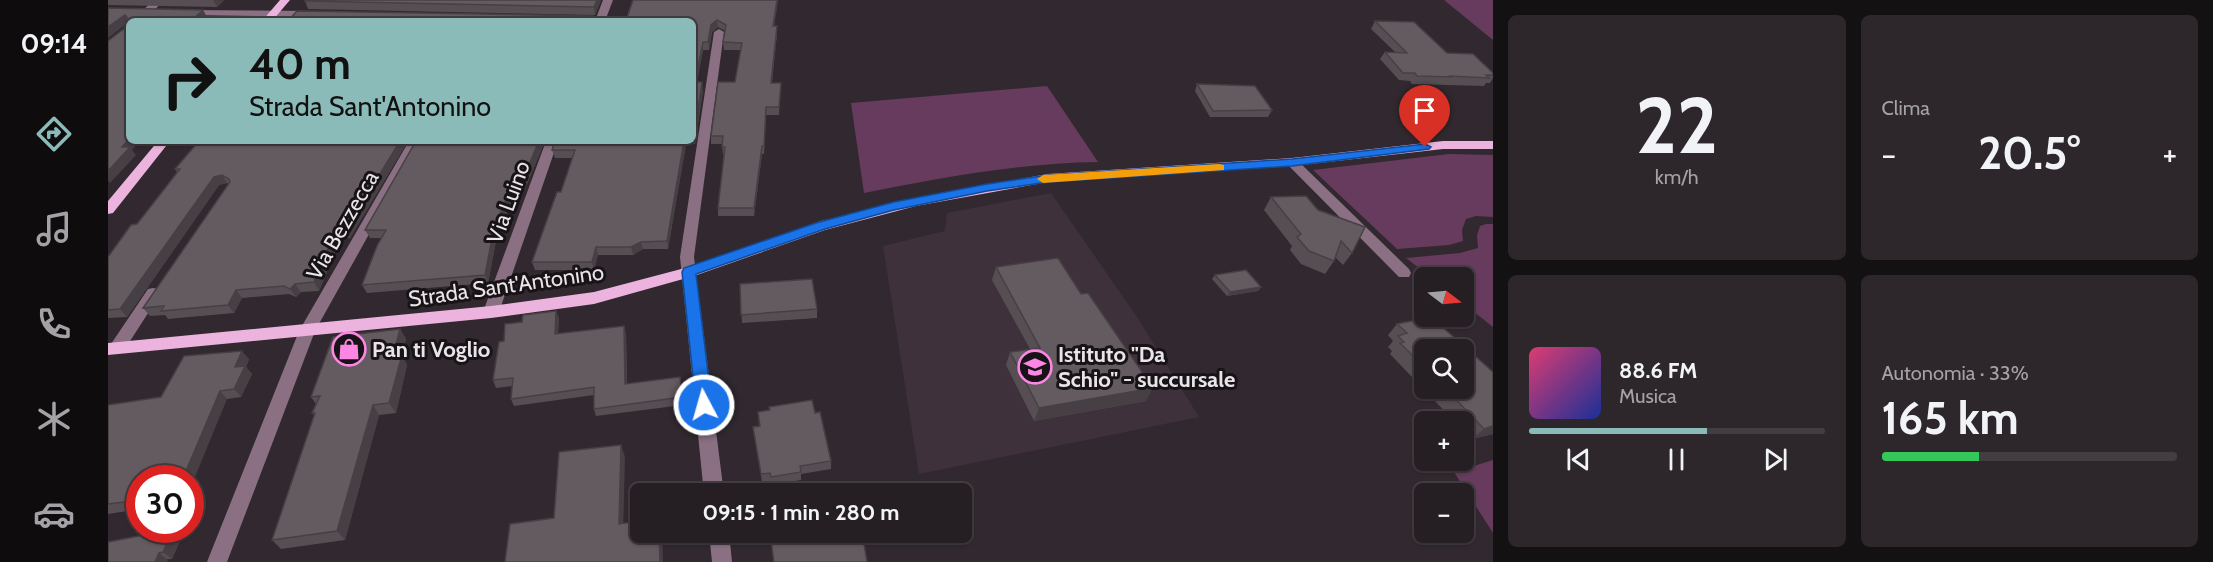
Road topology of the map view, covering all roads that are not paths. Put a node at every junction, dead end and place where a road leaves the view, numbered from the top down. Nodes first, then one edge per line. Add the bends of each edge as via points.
1 (160, 0) edge
2 (285, 0) edge
3 (608, 0) edge
4 (140, 14) edge
5 (330, 15) edge
6 (270, 17) edge
7 (601, 18) edge
8 (719, 32) edge
9 (163, 144) edge
10 (413, 144) edge
11 (551, 144) edge
12 (1493, 145) edge
13 (1292, 162) junction
14 (108, 210) edge
15 (689, 272) junction
16 (1404, 273) dead end
17 (160, 284) edge
18 (491, 312) junction
19 (307, 331) junction
20 (112, 348) edge
21 (713, 483) edge
22 (720, 543) edge
23 (217, 562) edge
24 (722, 562) edge

1 - 4 street
2 - 6 main road
3 - 7 street
4 - 6 street via 171,11
5 - 6 street
8 - 15 street via 687,257
9 - 14 main road
10 - 19 street, Via Bezzecca
11 - 18 street, Via Luino
12 - 13 main road, Strada Sant'Antonino via 1443,145
13 - 15 main road, Strada Sant'Antonino via 1048,178 987,188 894,206 820,226
13 - 16 street
15 - 18 main road, Strada Sant'Antonino via 594,298
15 - 21 street
17 - 20 street
18 - 19 main road, Strada Sant'Antonino
19 - 20 main road, Strada Sant'Antonino
19 - 23 street, Via Bezzecca
22 - 24 street

